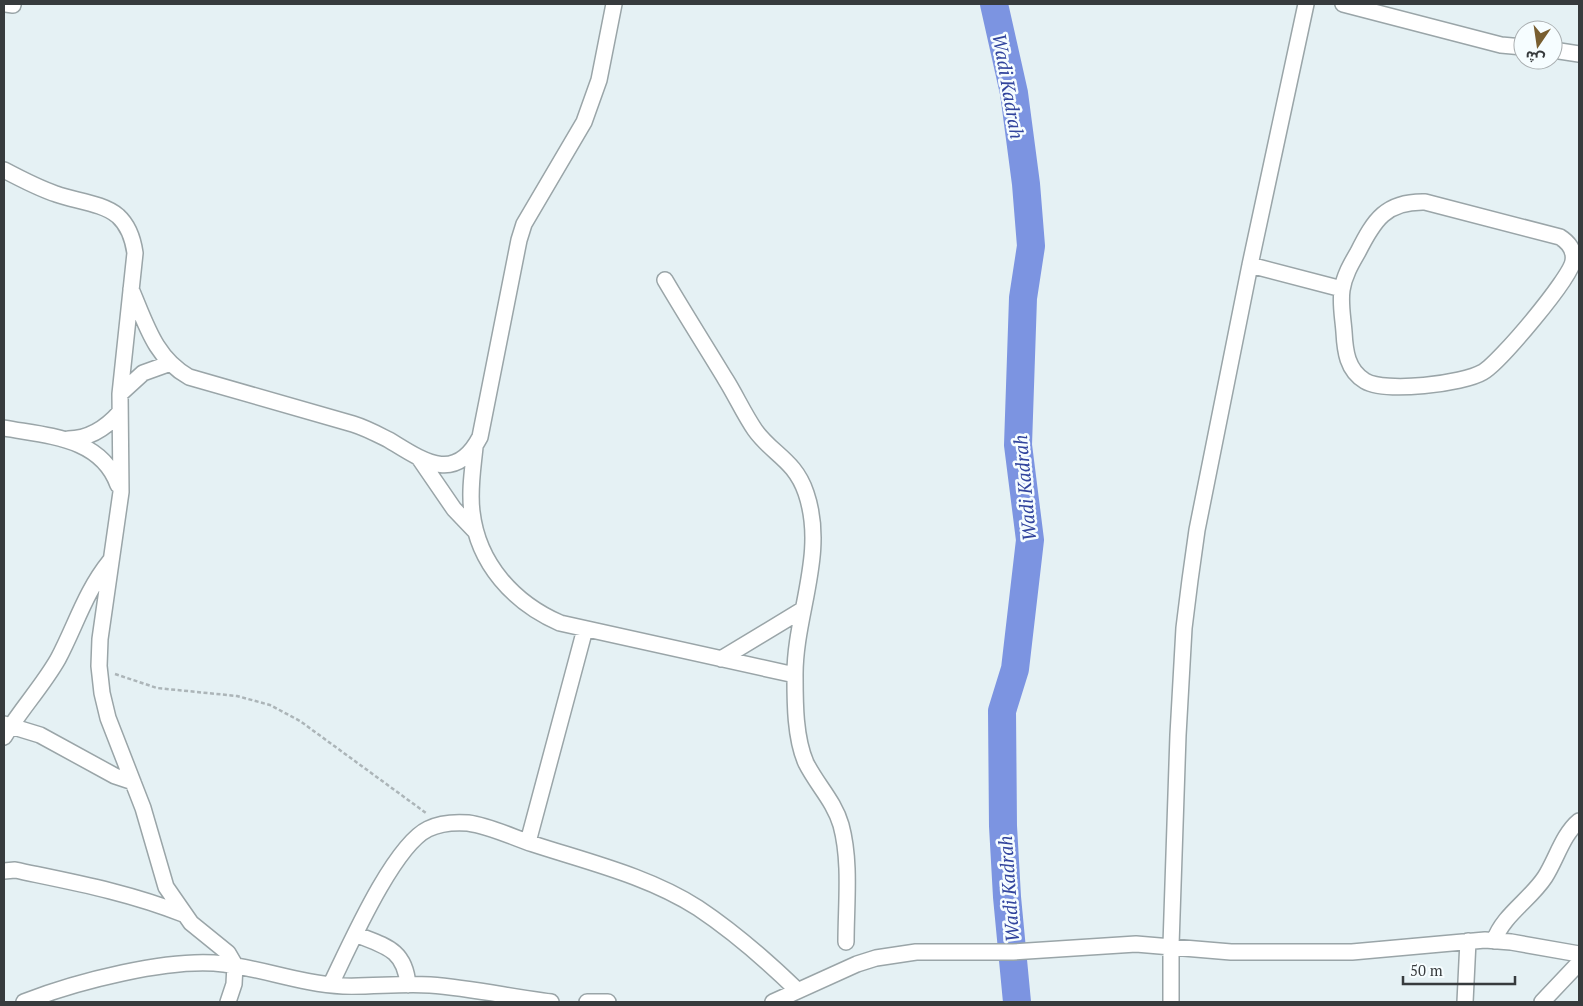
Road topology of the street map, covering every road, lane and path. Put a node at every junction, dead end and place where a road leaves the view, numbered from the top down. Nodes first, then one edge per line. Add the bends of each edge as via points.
1 (614, 4) edge
2 (1306, 4) edge
3 (1343, 4) edge
4 (1513, 46) edge
5 (1563, 52) edge
6 (1579, 54) edge
7 (4, 170) edge
8 (1250, 265) junction
9 (665, 280) dead end
10 (130, 287) junction
11 (1342, 289) junction
12 (168, 364) junction
13 (120, 394) junction
14 (120, 412) junction
15 (4, 428) edge
16 (60, 439) junction
17 (475, 447) junction
18 (419, 458) junction
19 (120, 492) junction
20 (475, 532) junction
21 (111, 560) junction
22 (802, 610) junction
23 (586, 629) junction
24 (721, 659) junction
25 (99, 666) junction
26 (795, 675) junction
27 (6, 729) edge
28 (133, 782) junction
29 (1579, 821) edge
30 (442, 824) junction
31 (528, 842) junction
32 (4, 871) edge
33 (183, 914) junction
34 (355, 934) junction
35 (1468, 941) junction
36 (1494, 941) junction
37 (846, 942) dead end
38 (1171, 945) junction
39 (1578, 962) edge
40 (235, 965) junction
41 (331, 984) junction
42 (408, 985) junction
43 (797, 990) junction
44 (24, 1002) edge
45 (228, 1002) edge
46 (551, 1002) edge
47 (587, 1002) edge
48 (608, 1002) edge
49 (773, 1002) edge
50 (1171, 1002) edge
51 (1465, 1002) edge
52 (1542, 1002) edge

1 - 17 street via 599,80 584,122 532,208 519,240 482,432
2 - 8 street
3 - 4 street
5 - 6 street
7 - 10 street via 38,187 117,215 133,239 135,253
8 - 11 street
8 - 38 street via 1197,530 1184,628
9 - 22 street via 756,431 793,468 806,493 813,541
10 - 12 street via 154,343
10 - 13 street
11 - 11 street via 1346,354 1356,374 1375,386 1386,388 1454,381 1483,372 1495,364 1572,268 1573,253 1566,240 1560,237 1426,202 1407,203 1389,210 1375,222 1352,263
12 - 13 street via 143,373
12 - 18 street via 201,381 365,428
13 - 14 street
14 - 16 street via 106,426 87,436
14 - 19 street
15 - 16 street
16 - 19 street via 87,447 102,458 115,477
17 - 18 street via 458,461 448,464
17 - 20 street via 471,489
18 - 20 street via 449,503
19 - 21 street
20 - 23 street via 494,570 523,602 560,623
21 - 25 street
21 - 27 street via 88,590 45,680
22 - 24 street
22 - 26 street
23 - 24 street
23 - 31 street
24 - 26 street
25 - 28 street via 108,718
25 - 30 path via 157,688 238,696 278,708
26 - 37 street via 802,752 835,809 844,841
27 - 28 street via 40,735 115,776
28 - 33 street via 164,880
29 - 36 street via 1570,830 1532,895 1504,922
30 - 31 street via 471,823
30 - 34 street via 428,829 405,846
31 - 43 street via 626,874 696,907 735,935
32 - 33 street via 15,870 113,890 150,900
33 - 40 street via 228,953
34 - 41 street
34 - 42 street via 394,951 407,969
35 - 36 street
35 - 38 street via 1396,950 1282,953 1231,952
35 - 51 street
36 - 39 street via 1553,950
38 - 43 street via 896,954 856,964
38 - 50 street
39 - 52 street
40 - 41 street
40 - 44 street via 200,963 152,968
40 - 45 street via 234,984
41 - 42 street
42 - 46 street via 444,986
43 - 49 street
47 - 48 street

